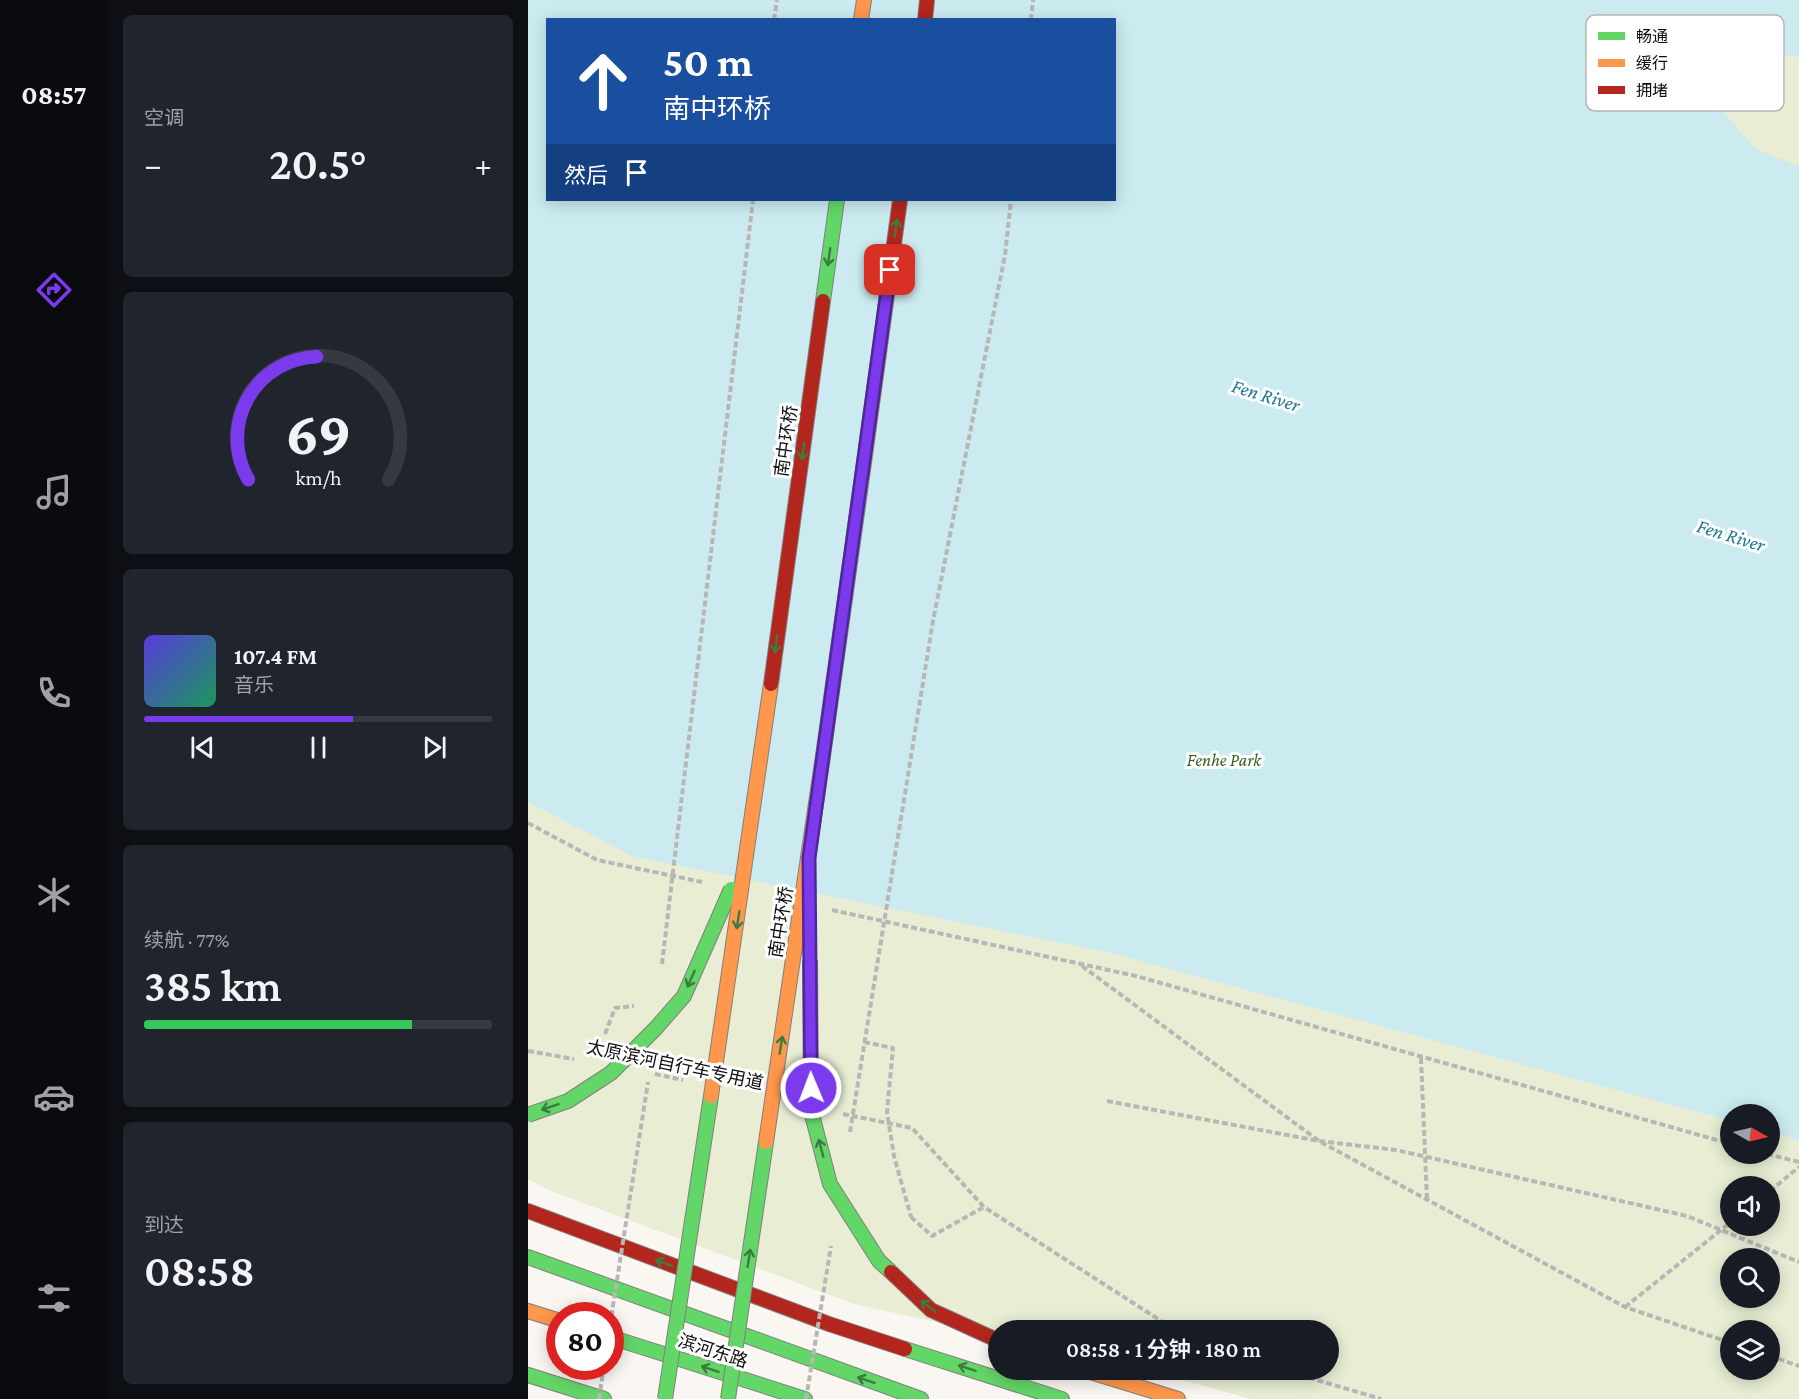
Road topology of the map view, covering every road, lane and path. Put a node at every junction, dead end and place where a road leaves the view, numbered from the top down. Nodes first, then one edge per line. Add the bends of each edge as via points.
1 (777, 0) edge
2 (864, 0) edge
3 (927, 0) edge
4 (1033, 0) edge
5 (774, 18) edge
6 (861, 18) edge
7 (925, 18) edge
8 (1031, 18) edge
9 (753, 201) edge
10 (837, 201) edge
11 (900, 201) edge
12 (1011, 201) edge
13 (528, 823) edge
14 (748, 849) junction
15 (809, 858) junction
16 (712, 885) dead end
17 (828, 909) dead end
18 (1079, 963) junction
19 (662, 970) dead end
20 (864, 1042) junction
21 (528, 1051) edge
22 (1421, 1058) junction
23 (575, 1059) dead end
24 (692, 1082) dead end
25 (1107, 1101) dead end
26 (842, 1114) dead end
27 (528, 1115) edge
28 (1319, 1141) junction
29 (1720, 1141) edge
30 (848, 1142) dead end
31 (1426, 1156) junction
32 (1780, 1157) edge
33 (1799, 1162) edge
34 (1799, 1167) edge
35 (1780, 1183) edge
36 (1427, 1200) junction
37 (984, 1207) junction
38 (528, 1211) edge
39 (1720, 1230) edge
40 (1720, 1231) edge
41 (1736, 1236) edge
42 (832, 1242) dead end
43 (528, 1257) edge
44 (1799, 1262) edge
45 (613, 1302) edge
46 (1625, 1307) junction
47 (528, 1311) edge
48 (546, 1317) edge
49 (1159, 1320) edge
50 (988, 1336) edge
51 (1720, 1339) edge
52 (624, 1341) edge
53 (1780, 1359) edge
54 (1799, 1366) edge
55 (528, 1375) edge
56 (602, 1380) edge
57 (1116, 1380) edge
58 (1317, 1380) edge
59 (599, 1399) edge
60 (604, 1399) edge
61 (666, 1399) edge
62 (728, 1399) edge
63 (806, 1399) edge
64 (921, 1399) edge
65 (1062, 1399) edge
66 (1178, 1399) edge
67 (1381, 1399) edge

1 - 5 path
2 - 6 highway
3 - 7 highway
4 - 8 path
9 - 19 path, bridge
10 -> 14 highway, 南中环桥, bridge
15 -> 11 highway, 南中环桥, bridge
12 - 20 path, bridge via 1005,255 933,621
13 - 16 path via 597,860
14 -> 27 highway, bridge via 684,996 611,1073 568,1101
14 -> 61 highway, 南中环桥, bridge
50 -> 15 highway, bridge via 931,1310 879,1261 830,1184 811,1111
62 -> 15 highway, 南中环桥, bridge
17 - 18 path
18 - 22 path
18 - 28 path
20 - 30 path, bridge
20 - 37 path, bridge via 893,1048 887,1112 911,1217 932,1236
21 - 23 path, 太原滨河自行车专用道
22 - 29 path
22 - 31 path
24 - 45 path, 太原滨河自行车专用道, bridge via 647,1073
25 - 28 path
26 - 37 path via 912,1128
28 - 31 path
28 - 36 path
31 - 36 path
31 - 39 path via 1687,1216
32 - 33 path
34 - 35 path
36 - 46 path
37 - 49 path
65 -> 38 highway via 829,1324
40 - 46 path
41 - 44 path
42 - 63 path, bridge
64 -> 43 highway
46 - 51 path
47 - 48 highway
63 -> 52 highway, 滨河东路
53 - 54 path
55 - 60 highway
56 - 59 path, bridge
57 - 66 highway
58 - 67 path

